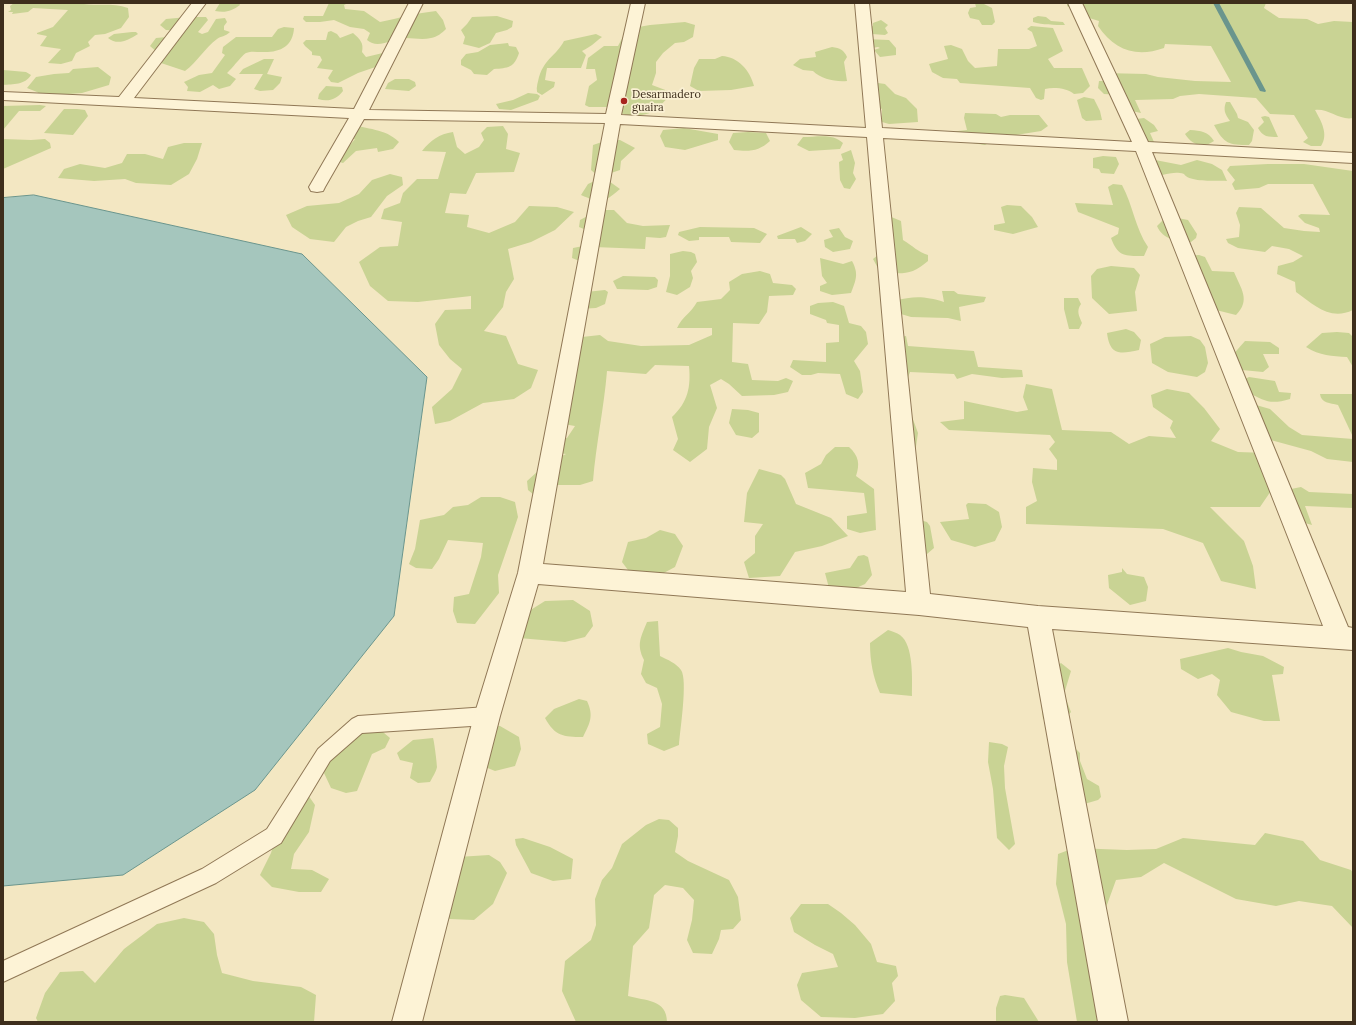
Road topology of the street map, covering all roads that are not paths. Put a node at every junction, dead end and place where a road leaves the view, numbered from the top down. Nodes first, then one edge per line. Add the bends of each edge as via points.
1 (199, 3) edge
2 (416, 3) edge
3 (638, 3) edge
4 (862, 3) edge
5 (1075, 3) edge
6 (3, 96) edge
7 (124, 101) junction
8 (359, 114) junction
9 (613, 119) junction
10 (873, 132) junction
11 (1142, 146) junction
12 (1353, 158) edge
13 (317, 187) dead end
14 (530, 573) junction
15 (920, 604) junction
16 (1038, 617) junction
17 (1347, 638) edge
18 (487, 716) junction
19 (3, 972) edge
20 (406, 1022) edge
21 (1113, 1022) edge

1 - 7 street
2 - 8 street
3 - 9 street
4 - 10 street
5 - 11 street
6 - 7 street
7 - 8 street
8 - 9 street
8 - 13 street
9 - 10 street
9 - 14 street
10 - 11 street
10 - 15 street
11 - 12 street
11 - 17 street
14 - 15 street
14 - 18 street
15 - 16 street
16 - 17 street
16 - 21 street
18 - 19 lane via 358,725 324,755 274,836 209,876
18 - 20 street

